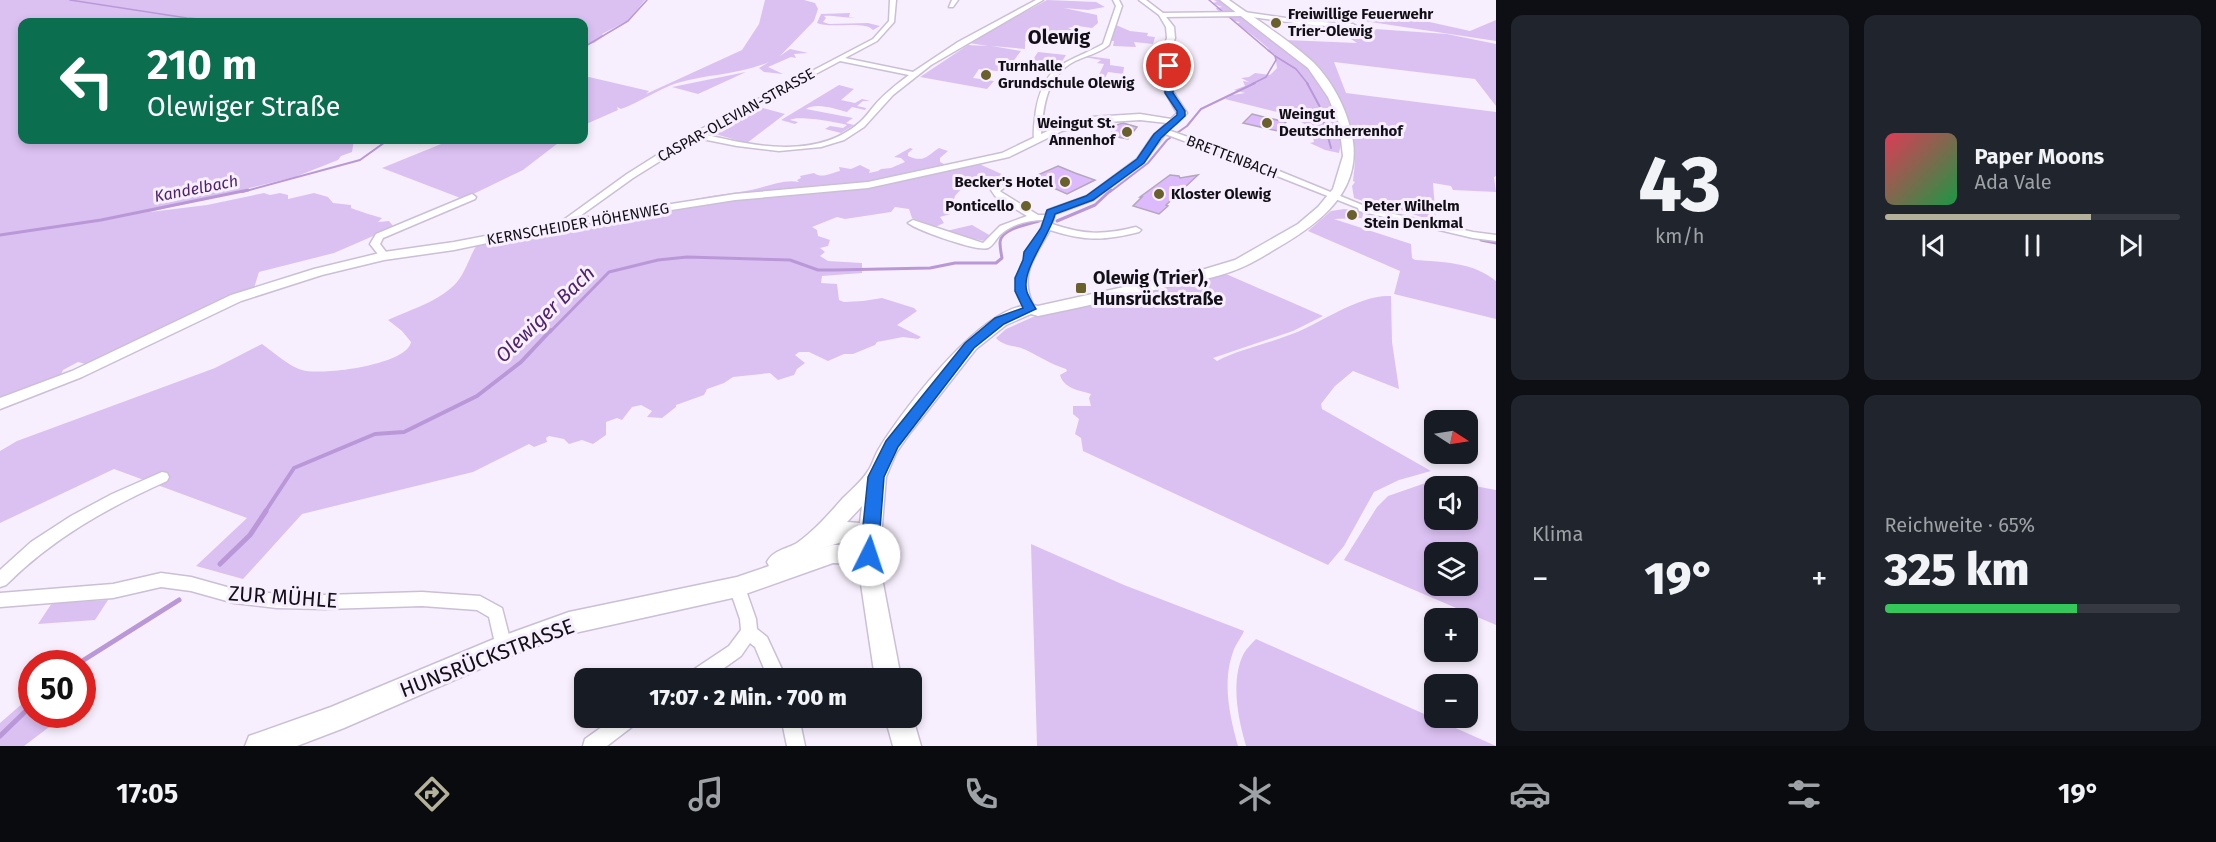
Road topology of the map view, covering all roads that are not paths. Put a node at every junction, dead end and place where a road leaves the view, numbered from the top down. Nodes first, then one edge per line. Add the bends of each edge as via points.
1 (893, 0) edge
2 (955, 0) edge
3 (1040, 0) edge
4 (1116, 0) edge
5 (1142, 0) edge
6 (1224, 0) edge
7 (951, 6) dead end
8 (1244, 14) junction
9 (1162, 15) junction
10 (1291, 21) junction
11 (1353, 27) dead end
12 (1315, 36) dead end
13 (840, 59) junction
14 (1156, 62) dead end
15 (914, 74) junction
16 (1168, 85) junction
17 (1171, 131) junction
18 (696, 135) junction
19 (1040, 138) junction
20 (1001, 187) dead end
21 (472, 197) dead end
22 (1333, 199) junction
23 (1035, 217) junction
24 (1048, 222) junction
25 (913, 223) dead end
26 (563, 224) junction
27 (1136, 230) dead end
28 (1496, 238) edge
29 (384, 256) junction
30 (1030, 309) junction
31 (0, 404) edge
32 (162, 477) dead end
33 (876, 477) junction
34 (815, 540) junction
35 (870, 544) junction
36 (0, 579) edge
37 (747, 585) junction
38 (0, 600) edge
39 (749, 632) junction
40 (503, 647) junction
41 (710, 668) edge
42 (773, 668) edge
43 (886, 668) edge
44 (616, 728) edge
45 (792, 728) edge
46 (902, 728) edge
47 (258, 746) edge
48 (592, 746) edge
49 (796, 746) edge
50 (907, 746) edge

1 - 13 street, CASPAR-OLEVIAN-STRASSE via 893,17 885,31
2 - 7 street
3 - 15 street
4 - 19 street via 1119,7 1107,45 1064,65 1048,80 1037,115
5 - 9 street
6 - 8 main road
8 - 9 street
8 - 10 street
8 - 22 main road via 1311,66 1333,97 1345,123 1349,156
9 - 16 street via 1172,36 1165,55 1170,72
10 - 11 street
10 - 12 street
13 - 15 street
13 - 18 street, CASPAR-OLEVIAN-STRASSE
14 - 16 street via 1158,81
15 - 18 street via 878,105 861,126 833,141 769,149
16 - 17 street via 1169,95 1182,113
17 - 19 street, KERNSCHEIDER HÖHENWEG via 1140,117 1091,120
17 - 22 street, BRETTENBACH
17 - 24 street via 1140,161 1089,198 1052,211
18 - 26 street, CASPAR-OLEVIAN-STRASSE
19 - 26 street, KERNSCHEIDER HÖHENWEG via 1005,155 868,185 735,197
20 - 23 street via 995,190 998,194
21 - 29 street via 379,236 375,244
22 - 28 street, BRETTENBACH via 1348,207
22 - 30 main road via 1303,227 1246,260 1209,273 1038,311
23 - 24 street
23 - 25 street via 1004,229 985,246
24 - 27 street via 1083,237 1116,236
24 - 30 street via 1020,278 1021,291
26 - 29 street, KERNSCHEIDER HÖHENWEG
29 - 31 street, KERNSCHEIDER HÖHENWEG via 236,298 77,374
30 - 33 main road via 1000,321 970,345 899,433
32 - 36 street via 47,537
33 - 34 main road
33 - 35 main road
34 - 35 main road via 848,531
34 - 37 main road
35 - 37 main road, HUNSRÜCKSTRASSE
35 - 43 main road via 872,589
37 - 39 street
37 - 40 main road, HUNSRÜCKSTRASSE via 570,623
38 - 40 street, ZUR MÜHLE via 112,591 161,580 277,601 422,599 480,603 496,613
39 - 41 street via 735,651
39 - 42 street via 761,642
40 - 47 main road, HUNSRÜCKSTRASSE via 334,719
44 - 48 street
45 - 49 street
46 - 50 main road

